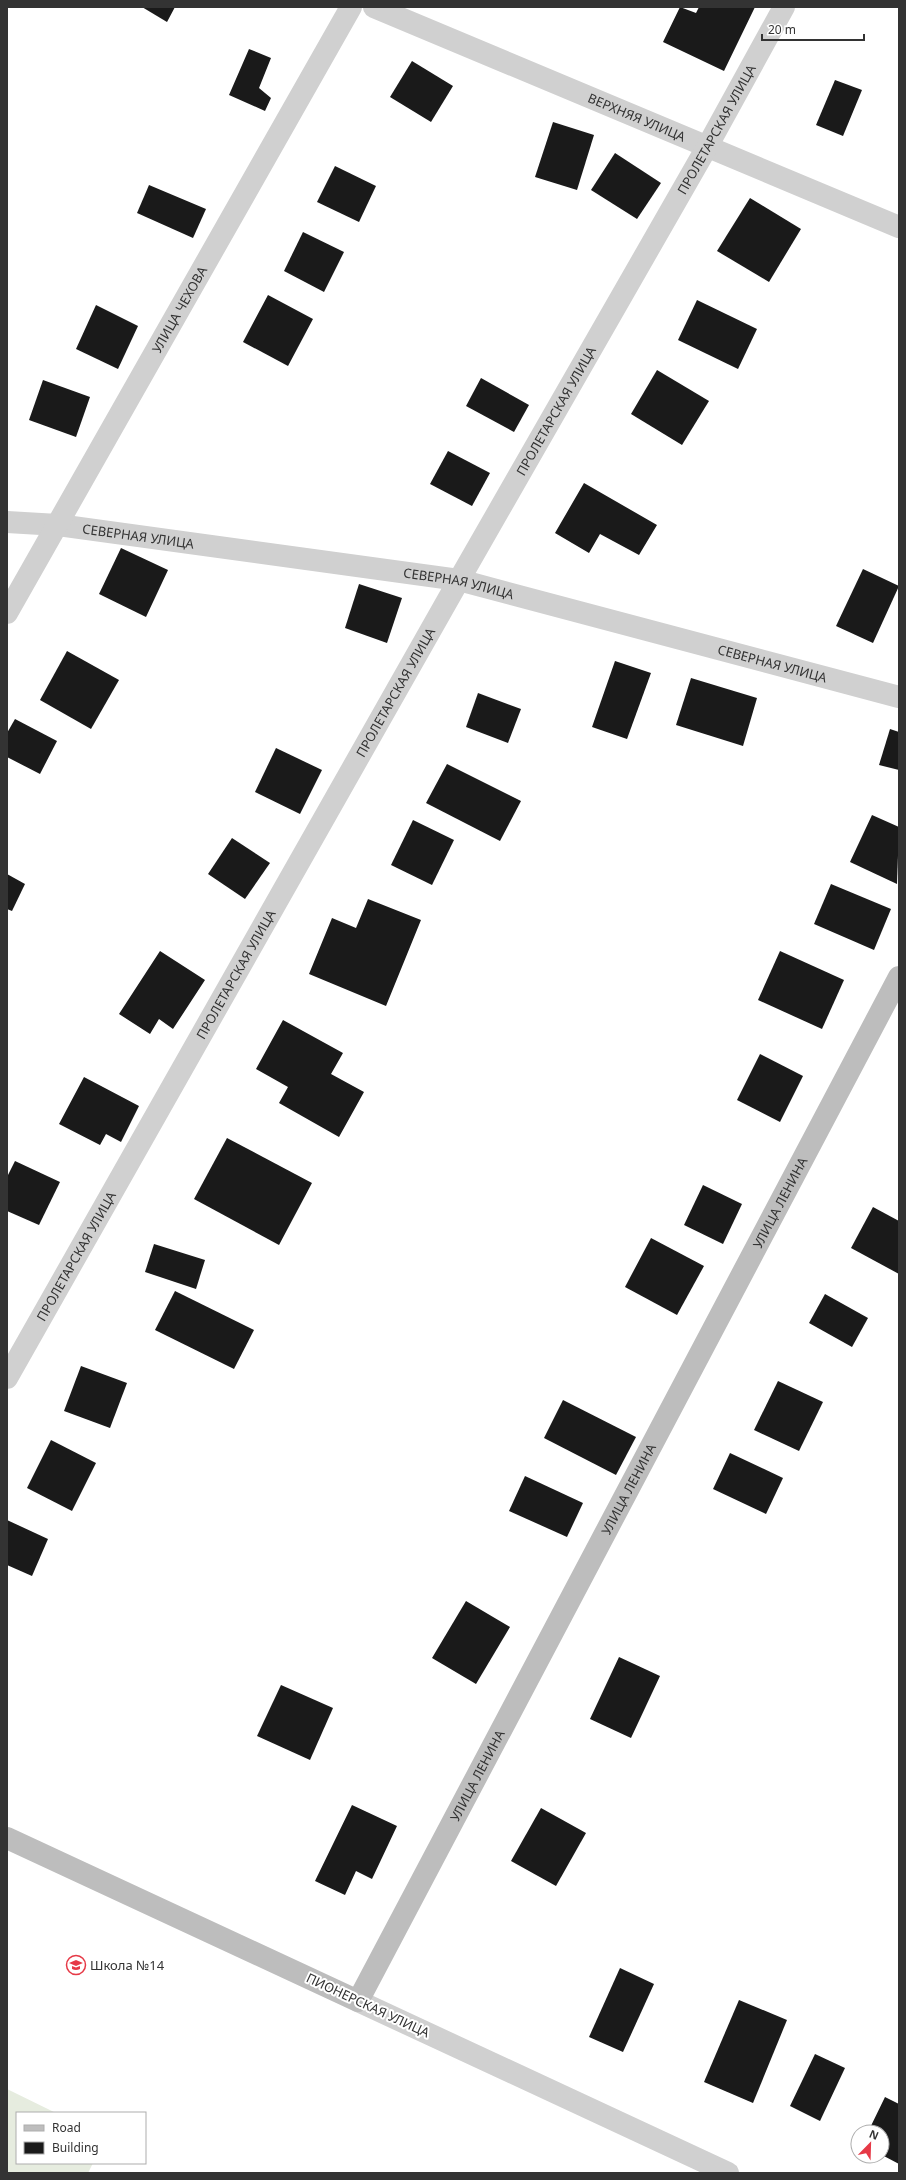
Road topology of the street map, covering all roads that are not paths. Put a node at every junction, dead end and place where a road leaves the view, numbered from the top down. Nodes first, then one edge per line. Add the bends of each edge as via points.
1 (351, 7) edge
2 (374, 7) edge
3 (784, 7) edge
4 (707, 147) junction
5 (899, 228) edge
6 (7, 522) edge
7 (58, 525) junction
8 (458, 580) junction
9 (7, 613) edge
10 (899, 697) edge
11 (899, 977) edge
12 (7, 1378) edge
13 (7, 1838) edge
14 (358, 2001) junction
15 (728, 2173) edge

1 - 7 street, УЛИЦА ЧЕХОВА
2 - 4 street, ВЕРХНЯЯ УЛИЦА
3 - 4 street, ПРОЛЕТАРСКАЯ УЛИЦА
4 - 5 street, ВЕРХНЯЯ УЛИЦА
4 - 8 street, ПРОЛЕТАРСКАЯ УЛИЦА
6 - 7 street, СЕВЕРНАЯ УЛИЦА
7 - 8 street, СЕВЕРНАЯ УЛИЦА
7 - 9 street, УЛИЦА ЧЕХОВА
8 - 10 street, СЕВЕРНАЯ УЛИЦА
8 - 12 street, ПРОЛЕТАРСКАЯ УЛИЦА
11 - 14 street, УЛИЦА ЛЕНИНА
13 - 14 street, ПИОНЕРСКАЯ УЛИЦА
14 - 15 street, ПИОНЕРСКАЯ УЛИЦА

